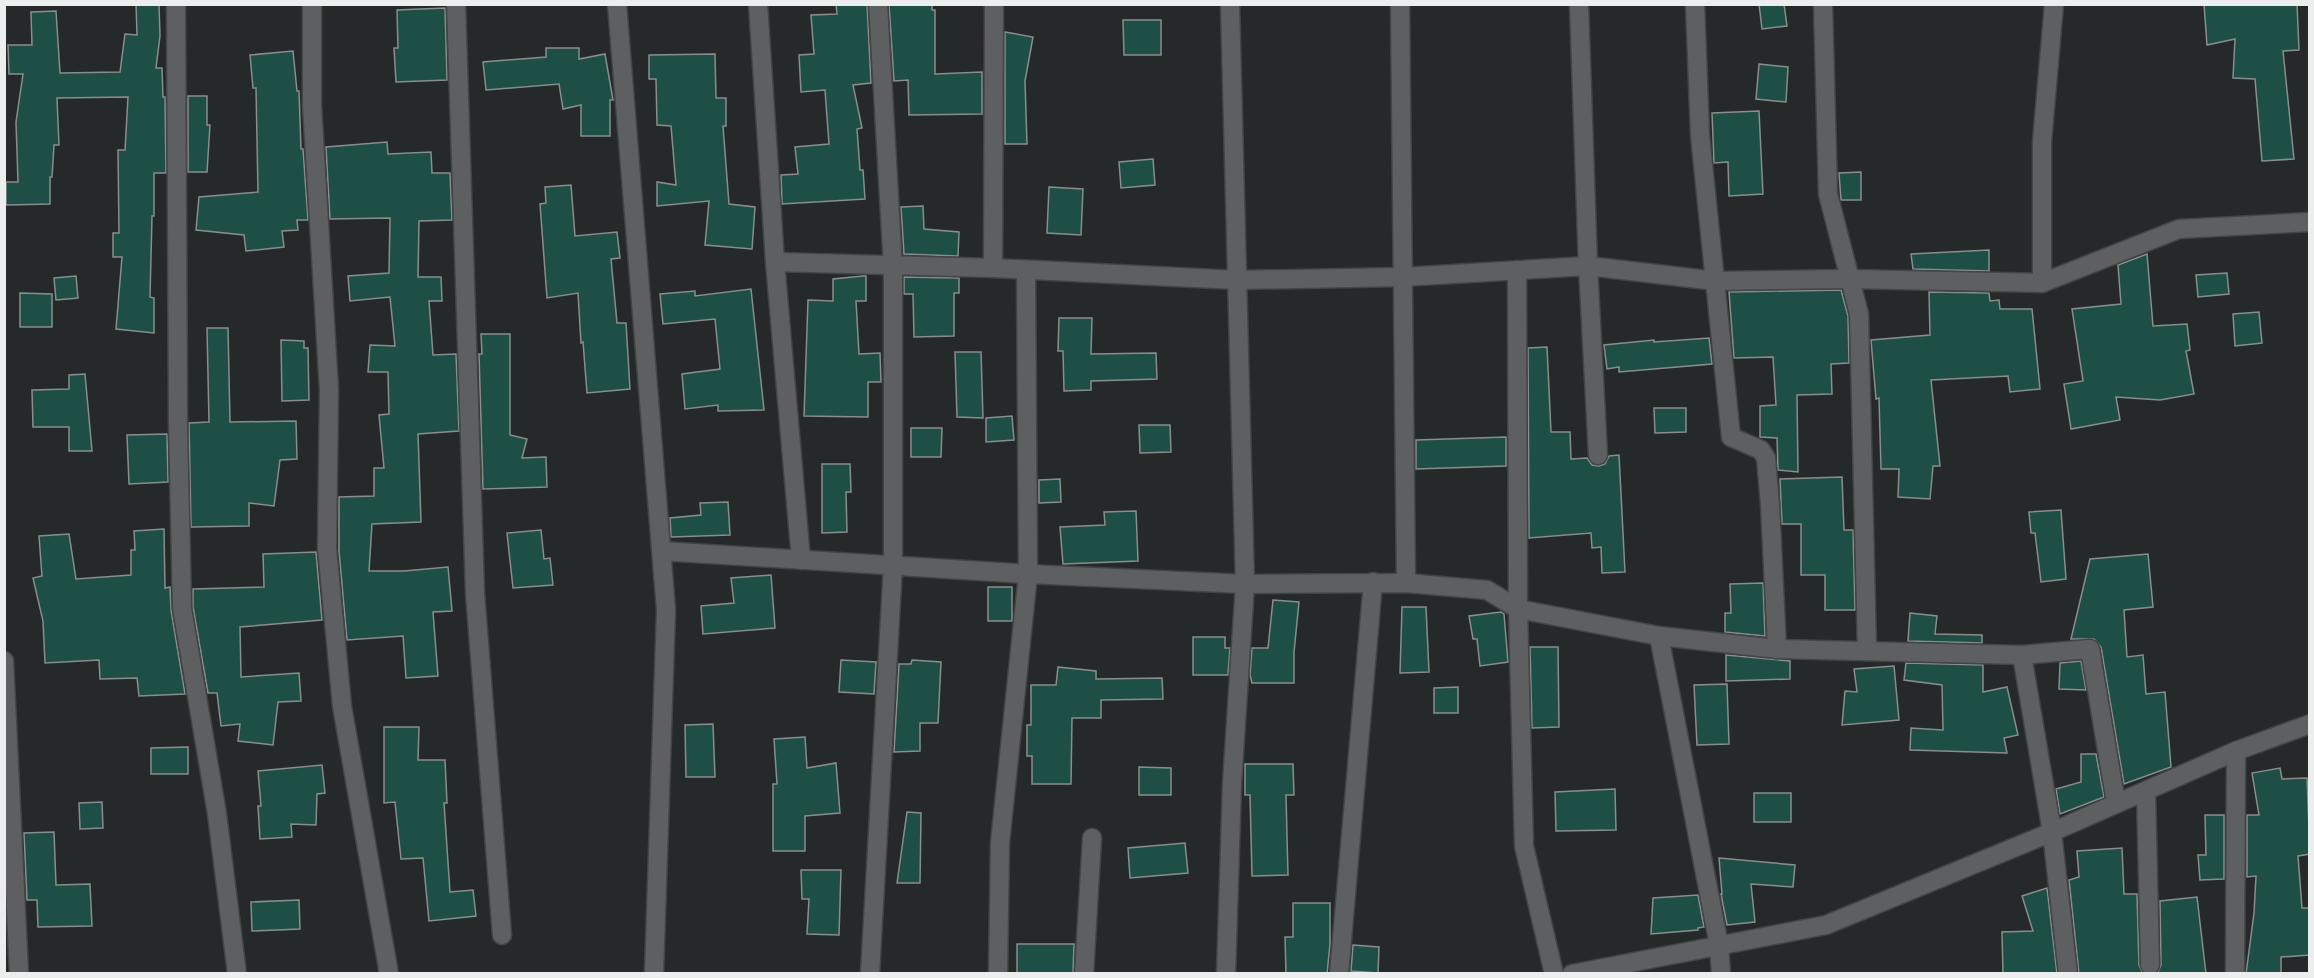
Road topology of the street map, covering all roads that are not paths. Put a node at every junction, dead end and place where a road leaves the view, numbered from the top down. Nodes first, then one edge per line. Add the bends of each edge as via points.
1 (176, 4) edge
2 (312, 4) edge
3 (456, 4) edge
4 (617, 4) edge
5 (758, 4) edge
6 (878, 4) edge
7 (994, 4) edge
8 (1230, 4) edge
9 (1400, 4) edge
10 (1579, 4) edge
11 (1695, 4) edge
12 (1823, 4) edge
13 (2054, 4) edge
14 (2310, 222) edge
15 (775, 262) junction
16 (1588, 266) junction
17 (893, 267) junction
18 (993, 268) junction
19 (1026, 270) junction
20 (1517, 270) junction
21 (1402, 277) junction
22 (1849, 279) junction
23 (1238, 280) junction
24 (1716, 281) junction
25 (2042, 283) junction
26 (1598, 455) dead end
27 (661, 552) junction
28 (801, 560) junction
29 (893, 565) junction
30 (1028, 574) junction
31 (1373, 582) junction
32 (1406, 583) junction
33 (1245, 584) junction
34 (1518, 609) junction
35 (1659, 636) junction
36 (1777, 649) junction
37 (1867, 651) junction
38 (2022, 655) junction
39 (4, 661) edge
40 (2310, 724) edge
41 (2236, 751) junction
42 (2145, 791) junction
43 (2116, 803) junction
44 (2052, 832) junction
45 (1092, 838) dead end
46 (10, 864) edge
47 (502, 935) dead end
48 (1719, 945) junction
49 (2150, 965) dead end
50 (19, 974) edge
51 (237, 974) edge
52 (389, 974) edge
53 (654, 974) edge
54 (870, 974) edge
55 (998, 974) edge
56 (1084, 974) edge
57 (1226, 974) edge
58 (1339, 974) edge
59 (1554, 974) edge
60 (1572, 974) edge
61 (1721, 974) edge
62 (2068, 974) edge
63 (2235, 974) edge

1 - 51 street via 182,608 217,814
2 - 52 street via 312,105 329,390 327,548 342,706
3 - 47 street via 475,593
4 - 27 street
5 - 15 street
6 - 17 street
7 - 18 street
8 - 23 street
9 - 21 street
10 - 16 street
11 - 24 street via 1700,135
12 - 22 street via 1828,194
13 - 25 street via 2042,142
14 - 25 street via 2179,229
15 - 17 street
15 - 28 street
16 - 20 street
16 - 24 street
16 - 26 street
17 - 18 street
17 - 29 street
18 - 19 street
19 - 23 street
19 - 30 street
20 - 21 street
20 - 34 street
21 - 23 street
21 - 32 street
22 - 24 street
22 - 25 street
22 - 37 street via 1859,314
23 - 33 street
24 - 36 street via 1731,436 1761,450 1766,458
27 - 28 street
27 - 53 street via 666,610
28 - 29 street
29 - 30 street
29 - 54 street
30 - 33 street
30 - 55 street via 1000,843
31 - 32 street
31 - 33 street
31 - 58 street
32 - 34 street via 1487,591
33 - 57 street via 1232,784
34 - 35 street
34 - 59 street via 1524,846
35 - 36 street
35 - 48 street
36 - 37 street
37 - 38 street
38 - 43 street via 2090,649
38 - 44 street
39 - 46 street
40 - 41 street
41 - 42 street
41 - 63 street
42 - 43 street
42 - 49 street
43 - 44 street
44 - 48 street via 1826,925
44 - 62 street
45 - 56 street
46 - 50 street
48 - 60 street
48 - 61 street

